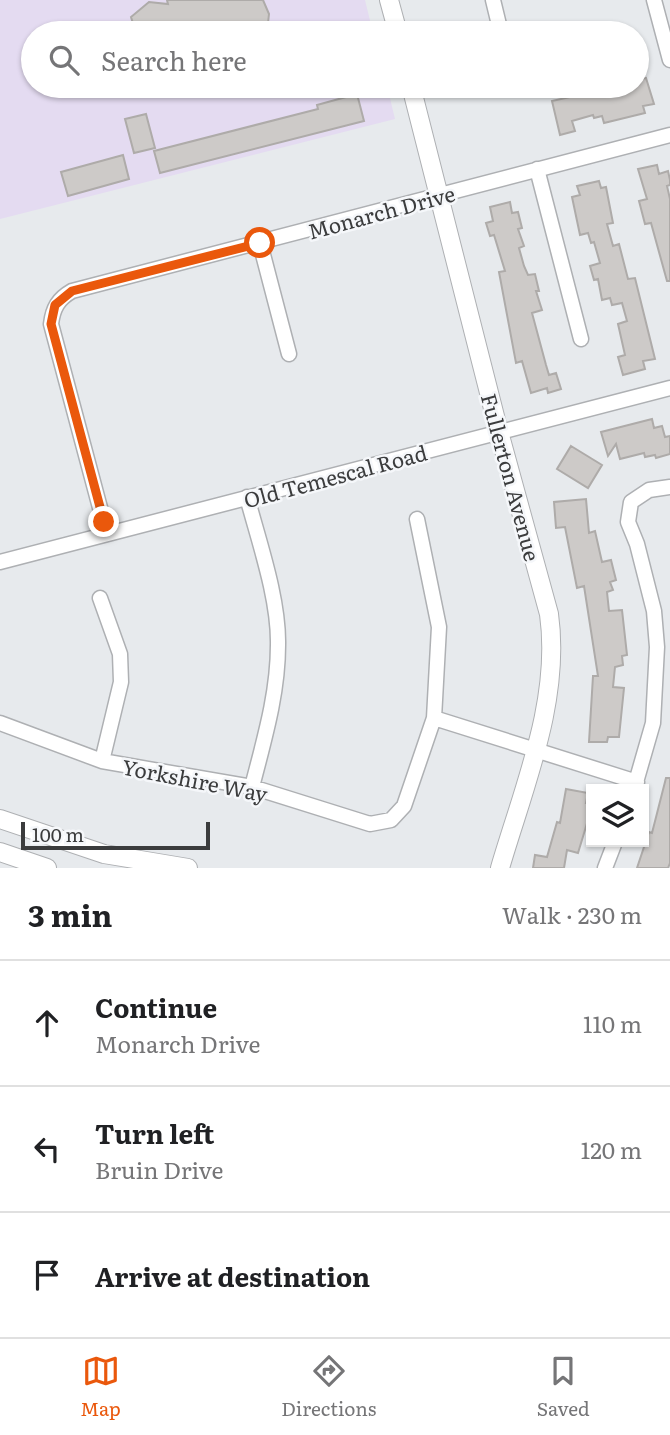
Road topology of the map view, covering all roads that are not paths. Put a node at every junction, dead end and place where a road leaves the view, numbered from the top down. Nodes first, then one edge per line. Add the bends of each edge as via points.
1 (389, 0) edge
2 (493, 0) edge
3 (654, 0) edge
4 (395, 21) edge
5 (498, 21) edge
6 (670, 60) edge
7 (414, 98) edge
8 (670, 135) edge
9 (537, 169) junction
10 (440, 195) junction
11 (260, 243) junction
12 (581, 339) dead end
13 (289, 354) dead end
14 (670, 388) edge
15 (499, 432) junction
16 (670, 487) edge
17 (247, 497) junction
18 (417, 519) dead end
19 (107, 534) junction
20 (0, 562) edge
21 (100, 598) dead end
22 (434, 718) junction
23 (0, 723) edge
24 (536, 750) junction
25 (102, 761) junction
26 (632, 784) edge
27 (635, 784) edge
28 (253, 787) junction
29 (0, 820) edge
30 (613, 847) edge
31 (0, 852) edge
32 (47, 868) edge
33 (188, 868) edge
34 (500, 868) edge
35 (605, 868) edge

1 - 4 main road
2 - 5 street
3 - 6 street
7 - 10 main road, Fullerton Avenue
8 - 9 street, Monarch Drive
9 - 10 street, Monarch Drive
9 - 12 street
10 - 11 street, Monarch Drive
10 - 15 main road, Fullerton Avenue
11 - 13 street
11 - 19 street, Monarch Drive via 72,291 55,305 51,324
14 - 15 street, Old Temescal Road
15 - 17 street, Old Temescal Road
15 - 24 main road, Fullerton Avenue via 553,641
16 - 27 street via 649,490 631,502 628,522 654,611 657,647 653,723
17 - 19 street, Old Temescal Road
17 - 28 street via 279,642 274,700
18 - 22 street via 439,627
19 - 20 street, Old Temescal Road
21 - 25 street via 120,654 121,682
22 - 24 street
22 - 28 street, Yorkshire Way via 404,806 391,820 370,824
23 - 25 street, Yorkshire Way
24 - 26 street
24 - 34 main road, Fullerton Avenue
25 - 28 street, Yorkshire Way
29 - 33 main road via 104,854
30 - 35 street
31 - 32 main road

